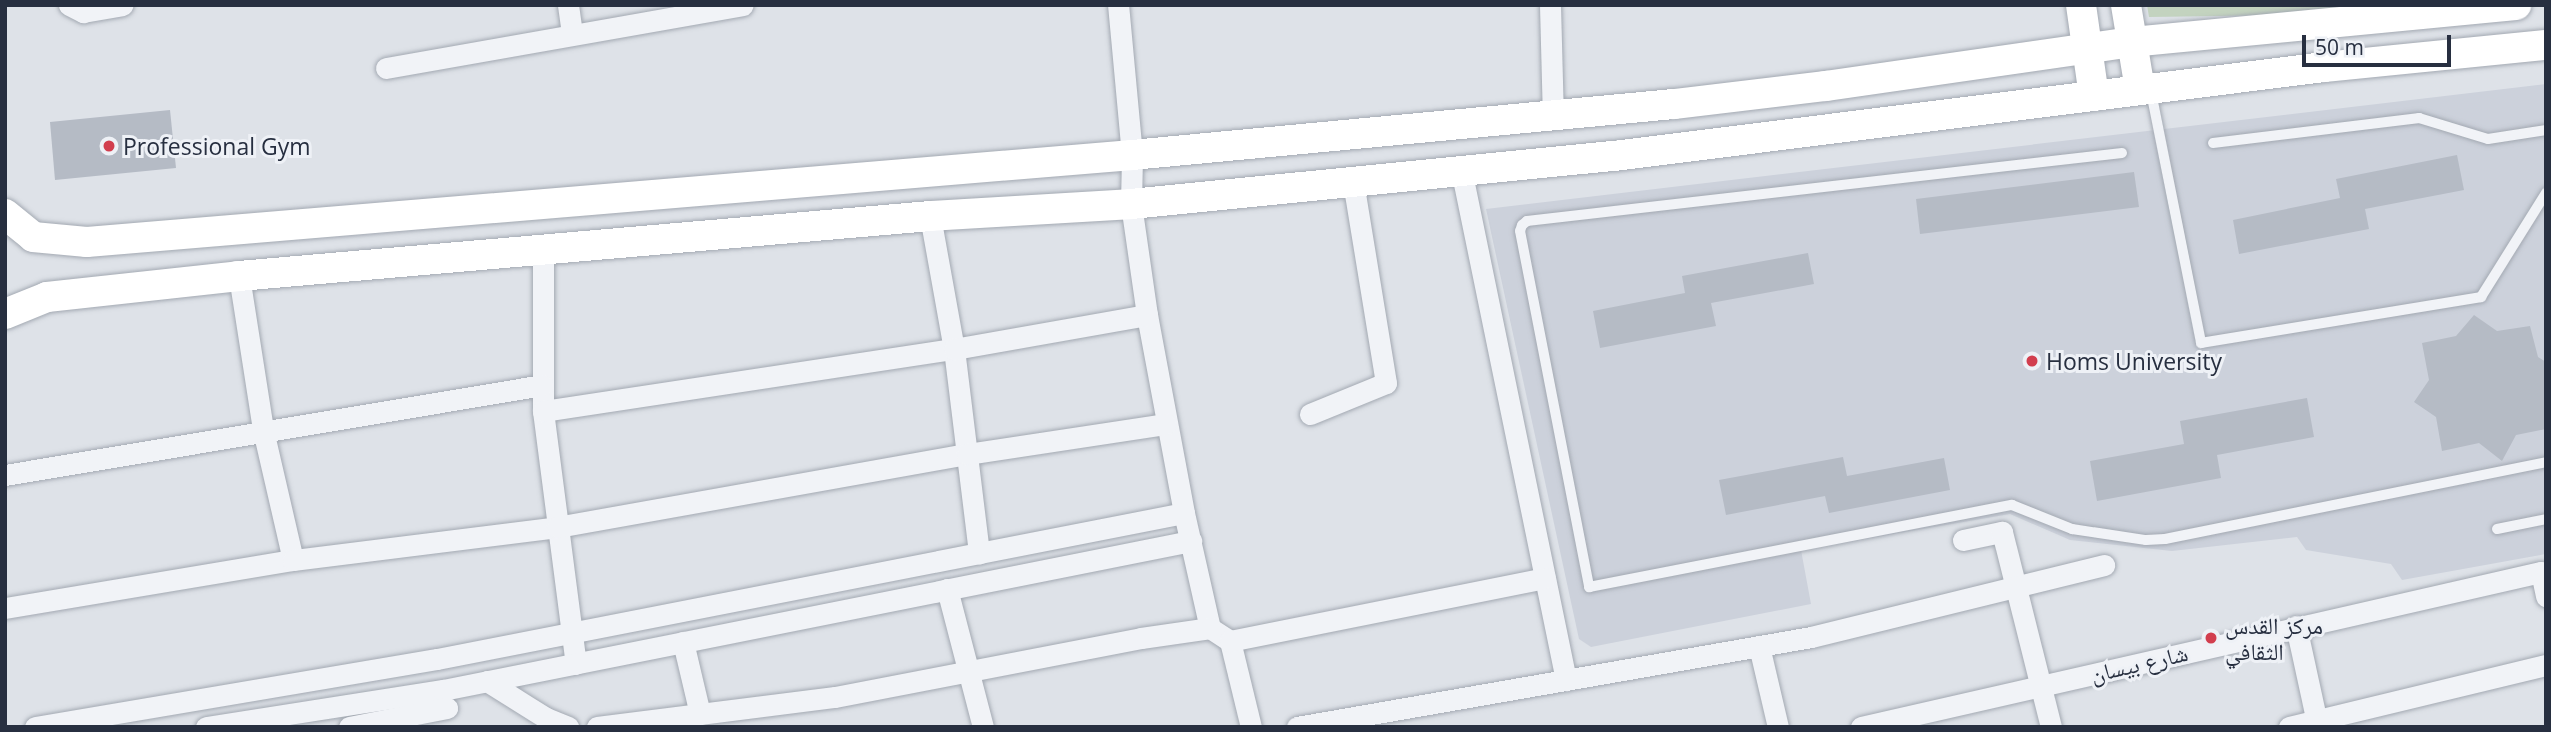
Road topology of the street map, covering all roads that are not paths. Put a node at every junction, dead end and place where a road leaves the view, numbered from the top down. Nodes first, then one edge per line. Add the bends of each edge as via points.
1 (69, 5) edge
2 (122, 5) edge
3 (568, 5) edge
4 (1118, 5) edge
5 (1550, 5) edge
6 (2081, 5) edge
7 (2126, 5) edge
8 (2516, 5) edge
9 (734, 6) edge
10 (572, 35) junction
11 (2132, 42) junction
12 (2546, 46) edge
13 (2086, 48) junction
14 (386, 68) dead end
15 (2145, 90) junction
16 (2094, 96) junction
17 (1553, 116) junction
18 (2546, 130) edge
19 (2213, 143) dead end
20 (2122, 153) dead end
21 (1132, 155) junction
22 (1461, 169) junction
23 (1353, 181) junction
24 (2546, 193) edge
25 (1131, 204) junction
26 (5, 214) edge
27 (930, 216) junction
28 (543, 250) junction
29 (239, 276) junction
30 (5, 314) edge
31 (1147, 315) junction
32 (954, 349) junction
33 (543, 385) junction
34 (543, 411) junction
35 (1310, 414) dead end
36 (1166, 424) junction
37 (264, 430) junction
38 (967, 454) junction
39 (2546, 462) edge
40 (5, 475) edge
41 (1184, 513) junction
42 (2546, 519) edge
43 (557, 527) junction
44 (2497, 528) dead end
45 (1963, 540) dead end
46 (1191, 541) junction
47 (979, 553) junction
48 (293, 560) junction
49 (2104, 565) dead end
50 (1545, 578) junction
51 (2016, 587) junction
52 (947, 589) junction
53 (2546, 596) edge
54 (5, 608) edge
55 (2296, 625) junction
56 (1210, 628) junction
57 (571, 632) junction
58 (1230, 640) junction
59 (683, 642) junction
60 (1759, 646) junction
61 (576, 664) junction
62 (2546, 665) edge
63 (968, 671) junction
64 (1566, 680) junction
65 (487, 681) junction
66 (2040, 686) junction
67 (447, 708) edge
68 (1409, 717) edge
69 (711, 718) edge
70 (2318, 724) edge
71 (35, 727) edge
72 (206, 727) edge
73 (349, 727) edge
74 (568, 727) edge
75 (597, 727) edge
76 (983, 727) edge
77 (1251, 727) edge
78 (1297, 727) edge
79 (1778, 727) edge
80 (1861, 727) edge
81 (2051, 727) edge
82 (2289, 727) edge

1 - 2 street via 83,12
3 - 10 street
4 - 21 street
5 - 17 street
6 - 13 main road
7 - 11 main road
8 - 11 main road
9 - 10 street
10 - 14 street
11 - 13 main road
11 - 15 main road
12 - 15 main road
13 - 16 main road
13 - 17 main road via 1826,86
15 - 16 main road
15 - 24 lane via 2201,343 2481,297
16 - 22 main road via 1628,155
17 - 21 main road
18 - 19 lane via 2488,138 2419,118
20 - 39 lane via 1541,219 1522,225 1588,587 2004,506 2017,506 2072,530 2165,539
21 - 25 street
21 - 26 main road via 87,242 33,237
22 - 23 main road
22 - 50 street
23 - 25 main road
23 - 35 street via 1386,383
25 - 27 main road
25 - 31 street
27 - 28 main road
27 - 32 street
28 - 29 main road
28 - 33 street
29 - 30 main road via 47,297
29 - 37 street
31 - 32 street
31 - 36 street
32 - 34 street
32 - 38 street
33 - 34 street
33 - 37 street
34 - 43 street
36 - 38 street
36 - 41 street
37 - 40 street
37 - 48 street
38 - 43 street
38 - 47 street
41 - 46 street
41 - 47 street
42 - 44 lane
43 - 48 street
43 - 57 street
45 - 51 street via 2002,533
46 - 52 street
46 - 56 street
47 - 57 street
48 - 54 street
49 - 51 street
50 - 58 street
50 - 64 street
51 - 60 street
51 - 66 street
52 - 59 street
52 - 63 street
53 - 55 street, شارع بيسان via 2540,572
55 - 66 street, شارع بيسان
55 - 70 street
56 - 58 street
56 - 63 street
57 - 61 street
57 - 71 street
58 - 77 street
59 - 61 street
59 - 69 street
60 - 64 street
60 - 79 street
61 - 65 street
62 - 70 street
63 - 69 street
63 - 76 street
64 - 68 street
65 - 67 street
65 - 74 street
66 - 80 street, شارع بيسان
66 - 81 street
67 - 72 street
67 - 73 street
68 - 78 street
69 - 75 street
70 - 82 street

